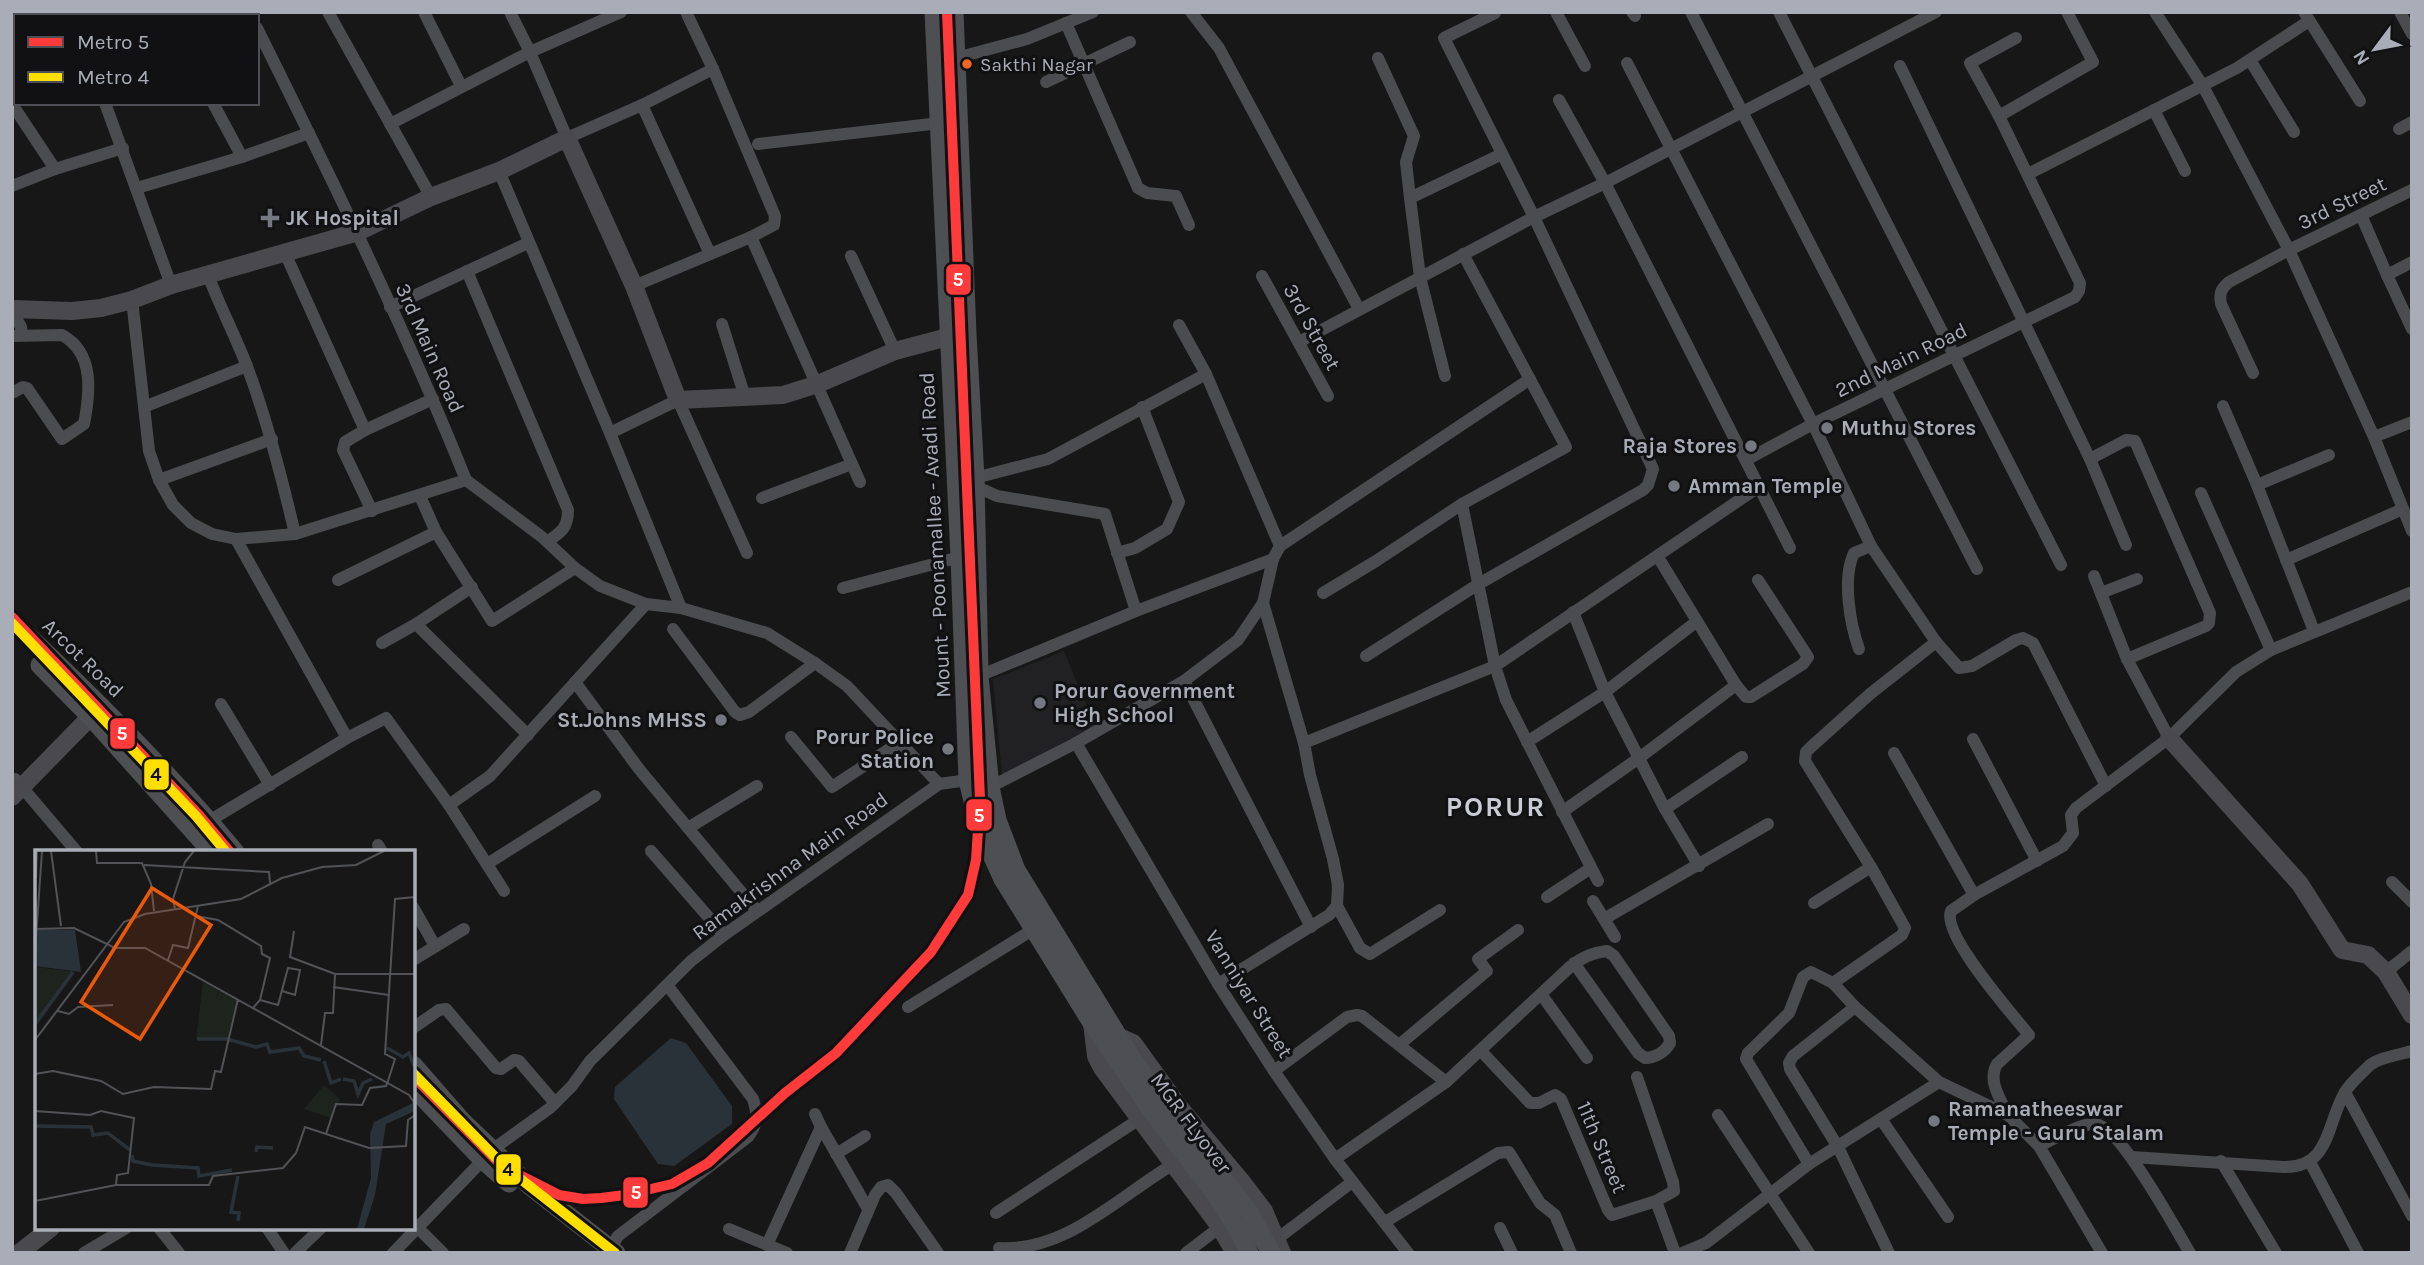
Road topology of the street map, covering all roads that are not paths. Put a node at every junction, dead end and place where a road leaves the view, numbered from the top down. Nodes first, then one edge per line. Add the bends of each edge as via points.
1 (328, 12) edge
2 (424, 12) edge
3 (510, 12) edge
4 (621, 12) edge
5 (686, 12) edge
6 (934, 12) edge
7 (954, 12) edge
8 (1093, 12) edge
9 (1191, 12) edge
10 (1556, 12) edge
11 (1691, 12) edge
12 (1780, 12) edge
13 (1936, 12) edge
14 (2067, 12) edge
15 (2145, 12) edge
16 (2154, 12) edge
17 (2400, 12) edge
18 (1495, 13) edge
19 (595, 17) edge
20 (2307, 17) edge
21 (1066, 23) junction
22 (259, 32) edge
23 (2412, 34) edge
24 (2016, 38) dead end
25 (1130, 42) dead end
26 (530, 52) junction
27 (956, 58) junction
28 (1378, 58) dead end
29 (2250, 60) junction
30 (1627, 63) dead end
31 (1084, 64) junction
32 (1585, 66) dead end
33 (1900, 66) dead end
34 (713, 69) junction
35 (1813, 77) junction
36 (1046, 82) dead end
37 (460, 86) junction
38 (2203, 86) junction
39 (1559, 100) dead end
40 (2360, 101) dead end
41 (12, 104) edge
42 (106, 105) edge
43 (214, 105) edge
44 (642, 105) junction
45 (2154, 110) junction
46 (1741, 111) junction
47 (1998, 116) junction
48 (2412, 122) edge
49 (940, 123) junction
50 (390, 124) junction
51 (2399, 129) dead end
52 (2294, 132) dead end
53 (309, 133) junction
54 (568, 138) junction
55 (758, 144) dead end
56 (122, 148) junction
57 (1670, 148) junction
58 (1502, 154) junction
59 (242, 157) junction
60 (55, 169) junction
61 (499, 171) junction
62 (2185, 171) dead end
63 (2028, 174) junction
64 (1605, 183) junction
65 (12, 186) edge
66 (137, 188) junction
67 (2412, 190) edge
68 (430, 197) junction
69 (1410, 198) junction
70 (2361, 215) junction
71 (1534, 217) junction
72 (1189, 225) dead end
73 (358, 232) junction
74 (751, 237) junction
75 (954, 242) junction
76 (528, 243) junction
77 (2288, 250) junction
78 (285, 253) junction
79 (710, 254) junction
80 (1464, 254) junction
81 (850, 256) dead end
82 (2412, 262) edge
83 (467, 271) junction
84 (208, 275) junction
85 (2387, 275) junction
86 (1262, 276) dead end
87 (1420, 277) junction
88 (171, 285) junction
89 (634, 286) junction
90 (132, 300) junction
91 (390, 307) junction
92 (1359, 309) junction
93 (12, 310) edge
94 (2024, 321) junction
95 (722, 324) dead end
96 (1179, 325) dead end
97 (2412, 329) edge
98 (17, 335) edge
99 (1298, 342) junction
100 (955, 346) junction
101 (895, 351) junction
102 (1955, 355) junction
103 (247, 366) junction
104 (2253, 373) dead end
105 (1206, 374) junction
106 (1445, 376) dead end
107 (1530, 379) junction
108 (818, 384) junction
109 (1884, 390) junction
110 (12, 393) edge
111 (1328, 396) dead end
112 (745, 397) junction
113 (433, 399) junction
114 (678, 400) junction
115 (2223, 406) dead end
116 (144, 407) junction
117 (1142, 407) junction
118 (2412, 422) edge
119 (1813, 424) junction
120 (365, 430) junction
121 (610, 433) junction
122 (2374, 438) junction
123 (272, 439) junction
124 (2329, 455) dead end
125 (2090, 459) junction
126 (1746, 460) junction
127 (852, 464) junction
128 (159, 480) junction
129 (466, 480) junction
130 (860, 482) dead end
131 (975, 482) junction
132 (2257, 485) junction
133 (1760, 486) junction
134 (2201, 493) dead end
135 (420, 496) junction
136 (762, 498) dead end
137 (1461, 505) junction
138 (2403, 509) junction
139 (372, 511) junction
140 (2412, 531) edge
141 (436, 532) junction
142 (295, 534) junction
143 (236, 539) junction
144 (548, 541) junction
145 (2126, 545) dead end
146 (1280, 546) junction
147 (1871, 546) junction
148 (1790, 548) dead end
149 (1117, 553) junction
150 (747, 554) dead end
151 (1658, 556) junction
152 (960, 557) junction
153 (1273, 559) junction
154 (2286, 560) junction
155 (2061, 565) dead end
156 (575, 568) junction
157 (1977, 569) dead end
158 (2094, 576) dead end
159 (2137, 579) dead end
160 (338, 580) dead end
161 (1758, 580) dead end
162 (1477, 586) junction
163 (472, 587) junction
164 (844, 588) dead end
165 (2412, 592) edge
166 (1322, 593) dead end
167 (2101, 593) junction
168 (970, 603) junction
169 (646, 604) junction
170 (1264, 604) junction
171 (681, 608) junction
172 (1136, 611) junction
173 (1573, 612) junction
174 (12, 621) edge
175 (1696, 622) junction
176 (416, 624) junction
177 (673, 629) dead end
178 (2314, 631) junction
179 (12, 636) edge
180 (1936, 642) junction
181 (382, 643) dead end
182 (1859, 649) dead end
183 (2271, 650) junction
184 (1366, 656) dead end
185 (2127, 659) junction
186 (814, 663) junction
187 (1495, 666) junction
188 (979, 676) junction
189 (1184, 681) junction
190 (575, 682) junction
191 (1736, 685) junction
192 (1605, 692) junction
193 (221, 704) dead end
194 (92, 708) junction
195 (528, 735) junction
196 (791, 737) dead end
197 (347, 738) junction
198 (2169, 738) junction
199 (1973, 739) dead end
200 (900, 742) junction
201 (1527, 742) junction
202 (1076, 743) junction
203 (1304, 743) junction
204 (1894, 753) dead end
205 (1742, 757) dead end
206 (1639, 758) junction
207 (968, 780) junction
208 (939, 784) junction
209 (270, 785) junction
210 (16, 786) edge
211 (757, 786) dead end
212 (2106, 786) junction
213 (990, 787) junction
214 (595, 796) dead end
215 (449, 806) junction
216 (1665, 809) junction
217 (1562, 812) junction
218 (209, 821) junction
219 (1768, 824) dead end
220 (688, 828) junction
221 (75, 850) edge
222 (210, 850) edge
223 (233, 850) edge
224 (651, 852) dead end
225 (2037, 861) junction
226 (487, 864) junction
227 (1699, 866) junction
228 (1871, 867) junction
229 (1591, 868) junction
230 (1598, 881) dead end
231 (2392, 882) dead end
232 (504, 891) dead end
233 (1974, 895) junction
234 (1547, 897) dead end
235 (1593, 901) dead end
236 (2412, 902) edge
237 (1814, 904) dead end
238 (1337, 906) junction
239 (1440, 910) dead end
240 (415, 911) edge
241 (757, 911) junction
242 (1604, 919) junction
243 (1311, 927) junction
244 (464, 929) dead end
245 (1034, 929) junction
246 (1518, 930) dead end
247 (724, 935) junction
248 (1615, 937) dead end
249 (435, 946) junction
250 (2412, 951) edge
251 (415, 959) edge
252 (1574, 963) junction
253 (2386, 972) junction
254 (1833, 983) junction
255 (1218, 984) junction
256 (668, 986) junction
257 (1541, 994) junction
258 (908, 1007) dead end
259 (1854, 1007) junction
260 (2412, 1015) edge
261 (1092, 1023) junction
262 (415, 1027) edge
263 (1399, 1045) junction
264 (1120, 1048) junction
265 (1480, 1051) junction
266 (2412, 1051) edge
267 (1587, 1058) dead end
268 (415, 1067) edge
269 (1273, 1071) junction
270 (1637, 1077) dead end
271 (1447, 1082) junction
272 (1939, 1082) junction
273 (2345, 1092) junction
274 (415, 1095) edge
275 (555, 1103) junction
276 (815, 1114) dead end
277 (1718, 1115) dead end
278 (2008, 1115) junction
279 (1881, 1119) junction
280 (1139, 1120) junction
281 (821, 1127) junction
282 (865, 1136) dead end
283 (2039, 1146) junction
284 (1838, 1147) junction
285 (836, 1154) junction
286 (487, 1155) junction
287 (2132, 1157) junction
288 (1335, 1159) junction
289 (2221, 1161) junction
290 (2311, 1162) junction
291 (1809, 1164) junction
292 (1172, 1165) junction
293 (1352, 1182) junction
294 (1769, 1193) junction
295 (1656, 1201) junction
296 (868, 1209) junction
297 (996, 1213) dead end
298 (2412, 1216) edge
299 (1948, 1217) dead end
300 (1385, 1222) junction
301 (415, 1225) edge
302 (1220, 1227) junction
303 (1500, 1228) dead end
304 (729, 1229) dead end
305 (49, 1230) edge
306 (123, 1230) edge
307 (161, 1230) edge
308 (268, 1230) edge
309 (319, 1230) edge
310 (411, 1230) edge
311 (767, 1245) junction
312 (999, 1248) dead end
313 (1277, 1248) edge
314 (1709, 1248) edge
315 (26, 1251) edge
316 (608, 1252) edge
317 (84, 1253) edge
318 (179, 1253) edge
319 (284, 1253) edge
320 (295, 1253) edge
321 (393, 1253) edge
322 (443, 1253) edge
323 (787, 1253) edge
324 (849, 1253) edge
325 (938, 1253) edge
326 (1186, 1253) edge
327 (1235, 1253) edge
328 (1249, 1253) edge
329 (1408, 1253) edge
330 (1512, 1253) edge
331 (1571, 1253) edge
332 (1675, 1253) edge
333 (1682, 1253) edge
334 (1809, 1253) edge
335 (1889, 1253) edge
336 (2102, 1253) edge
337 (2190, 1253) edge
338 (2276, 1253) edge
339 (2358, 1253) edge

1 - 50 street
2 - 37 street
3 - 26 street
4 - 19 street
5 - 34 street
6 - 49 main road, Mount - Poonamallee - Avadi Road
7 - 27 main road, Mount - Poonamallee - Avadi Road
8 - 21 street
9 - 92 street via 1219,48
10 - 32 street
11 - 46 street
12 - 35 street
13 - 35 street
14 - 47 street via 2094,62
15 - 16 street
16 - 38 street
17 - 23 street
18 - 58 street via 1444,38
19 - 26 street
20 - 29 street
20 - 40 street
21 - 27 street
21 - 31 street
22 - 53 street, 3rd Main Road
24 - 47 street via 1970,63
25 - 31 street
26 - 37 street
26 - 54 street
27 - 75 main road, Mount - Poonamallee - Avadi Road
28 - 69 street via 1415,140 1406,162
29 - 38 street
29 - 52 street
30 - 57 street
31 - 36 street
31 - 72 street via 1138,188 1175,196
33 - 94 street
34 - 44 street
34 - 74 street via 775,216 774,225
35 - 46 street
35 - 102 street
37 - 50 street
38 - 45 street
38 - 77 street
39 - 64 street
41 - 60 street
42 - 56 street
43 - 59 street
44 - 54 street
44 - 79 street
45 - 62 street
45 - 63 street
46 - 57 street
46 - 109 street
47 - 63 street
48 - 51 street
49 - 55 street
49 - 75 main road, Mount - Poonamallee - Avadi Road
50 - 68 street
53 - 59 street
53 - 73 street, 3rd Main Road
54 - 61 street
54 - 89 street
56 - 60 street
56 - 66 street
57 - 64 street
57 - 119 street
58 - 69 street
58 - 71 street
59 - 66 street
60 - 65 street
61 - 68 street
61 - 76 street
63 - 94 street, 2nd Main Road via 2080,282 2075,297
64 - 71 street
64 - 126 street
66 - 88 street
67 - 70 street, 3rd Street
68 - 73 street
69 - 87 street
70 - 77 street, 3rd Street
70 - 85 street
71 - 80 street
71 - 162 street via 1653,469 1643,490
73 - 78 street
73 - 91 street, 3rd Main Road
74 - 79 street
74 - 108 street
75 - 100 main road, Mount - Poonamallee - Avadi Road
76 - 83 street
76 - 121 street
77 - 104 street, 3rd Street via 2229,282 2219,295
77 - 122 street
78 - 84 street
78 - 120 street
79 - 89 street
80 - 87 street
80 - 107 street
81 - 101 street
82 - 85 street
83 - 91 street
83 - 144 street via 568,510 568,523
84 - 88 street
84 - 103 street
85 - 97 street
86 - 99 street, 3rd Street
87 - 92 street
87 - 106 street
88 - 90 street
89 - 114 street
90 - 93 street via 72,311
90 - 116 street
91 - 113 street, 3rd Main Road
92 - 99 street
93 - 98 street via 21,327
94 - 102 street, 2nd Main Road
94 - 125 street
95 - 112 street
96 - 105 street
98 - 110 street via 62,335 75,345 88,368 84,424 62,439 27,388
99 - 111 street, 3rd Street
100 - 101 street
100 - 131 main road, Mount - Poonamallee - Avadi Road
100 - 152 main road, Mount - Poonamallee - Avadi Road
101 - 108 street
102 - 109 street, 2nd Main Road
102 - 155 street
103 - 116 street
103 - 123 street
105 - 117 street
105 - 146 street
107 - 137 street via 1566,447
107 - 146 street
108 - 112 street via 783,395
108 - 127 street
109 - 119 street, 2nd Main Road
109 - 157 street
112 - 114 street
113 - 120 street
113 - 129 street, 3rd Main Road
114 - 121 street
114 - 150 street
115 - 132 street
116 - 128 street via 149,452
117 - 131 street via 1048,459
117 - 149 street via 1179,502 1167,529
118 - 122 street
119 - 126 street, 2nd Main Road
119 - 147 street
120 - 139 street via 347,439 343,450
121 - 171 street
122 - 138 street
123 - 128 street
123 - 142 street
124 - 132 street
125 - 145 street
125 - 185 street via 2126,440 2135,441 2210,613 2206,626
126 - 133 street
127 - 130 street
127 - 136 street
128 - 143 street via 173,505 191,523
129 - 135 street
129 - 144 street
131 - 149 street via 998,496 1105,514
131 - 168 main road, Mount - Poonamallee - Avadi Road
132 - 154 street
133 - 148 street
133 - 151 street
134 - 183 street
135 - 139 street
135 - 141 street
137 - 162 street
137 - 166 street
138 - 140 street
138 - 154 street
139 - 142 street
141 - 160 street
141 - 163 street
142 - 143 street
143 - 197 street
144 - 156 street
146 - 153 street
147 - 180 street
147 - 182 street via 1854,553 1850,567 1849,608
149 - 172 street
151 - 173 street
151 - 175 street
152 - 164 street
152 - 168 main road, Mount - Poonamallee - Avadi Road
153 - 170 street
153 - 172 street
154 - 178 street
156 - 163 street via 492,621
156 - 169 street via 600,586
158 - 167 street
159 - 167 street
161 - 191 street via 1807,660 1751,697
162 - 184 street
162 - 187 street
163 - 176 street
165 - 178 street
167 - 185 street
168 - 188 main road, Mount - Poonamallee - Avadi Road
168 - 207 main road, Mount - Poonamallee - Avadi Road
169 - 171 street
169 - 190 street
170 - 189 street via 1238,640
170 - 203 street
171 - 186 street via 767,633
172 - 188 street
173 - 187 street
173 - 192 street
174 - 194 main road, Arcot Road
175 - 191 street
175 - 192 street
176 - 181 street
176 - 195 street
177 - 186 street via 740,715
178 - 183 street
179 - 194 main road, Arcot Road
180 - 212 street via 1959,668 2016,640 2033,643
180 - 228 street via 1870,694 1805,757
183 - 198 street via 2236,673
185 - 198 street
186 - 200 street via 846,686
187 - 201 street
187 - 203 street
188 - 213 main road, Mount - Poonamallee - Avadi Road
189 - 202 street
189 - 243 street
190 - 195 street
190 - 220 street
191 - 206 street
192 - 201 street
192 - 206 street
193 - 209 street
194 - 210 street
194 - 218 main road, Arcot Road
194 - 222 main road, Arcot Road
195 - 215 street via 490,776
196 - 200 street via 832,787
197 - 209 street
197 - 215 street via 386,718
198 - 212 street
198 - 253 street via 2300,884 2342,950 2368,955
199 - 225 street
200 - 208 street
201 - 217 street
202 - 213 street
202 - 255 street, Vanniyar Street
203 - 238 street via 1336,872
204 - 233 street
205 - 216 street
206 - 216 street
206 - 217 street
207 - 208 street
207 - 245 main road, Mount - Poonamallee - Avadi Road via 979,827 1003,879
208 - 241 street, Ramakrishna Main Road
209 - 218 street
210 - 221 street
211 - 220 street
212 - 225 street via 2072,812 2069,840
213 - 264 main road, Mount - Poonamallee - Avadi Road via 1016,870
214 - 226 street
215 - 226 street
216 - 227 street
217 - 229 street
218 - 223 main road, Arcot Road
219 - 227 street
220 - 241 street
224 - 247 street
225 - 233 street
226 - 232 street
227 - 242 street
228 - 237 street
228 - 254 street via 1905,931
229 - 230 street
229 - 234 street
231 - 236 street
233 - 278 street via 1951,911 1949,922 1980,974 2029,1035 1994,1070 1994,1083
235 - 242 street
238 - 239 street via 1360,948 1370,954
238 - 243 street
240 - 249 street
241 - 247 street, Ramakrishna Main Road
242 - 248 street
243 - 255 street
244 - 249 street
245 - 258 street
245 - 261 main road, Mount - Poonamallee - Avadi Road
246 - 263 street via 1478,959 1487,971
247 - 256 street, Ramakrishna Main Road
249 - 251 street
250 - 253 street
252 - 252 street via 1593,953 1607,951 1614,956 1669,1035 1667,1049 1652,1058 1639,1053
252 - 257 street
253 - 260 street
254 - 259 street
254 - 291 street via 1811,972 1805,975 1789,1013 1746,1055
255 - 269 street, Vanniyar Street
256 - 275 street, Ramakrishna Main Road via 590,1061
256 - 316 street via 753,1099 756,1127 618,1236
257 - 265 street
257 - 267 street
259 - 272 street
259 - 284 street via 1789,1063
261 - 264 main road, MGR FLyover
261 - 280 street via 1096,1056
262 - 275 street via 446,1009 496,1068 519,1061
263 - 269 street via 1362,1016 1352,1015
263 - 271 street
264 - 313 main road, MGR FLyover
264 - 328 main road, MGR FLyover via 1152,1111 1218,1197
265 - 271 street
265 - 295 street, 11th Street via 1530,1103 1539,1104 1555,1095 1561,1098 1612,1215
266 - 273 street via 2372,1063
268 - 286 main road
269 - 288 street, Vanniyar Street
270 - 295 street via 1674,1186 1671,1194
271 - 288 street
272 - 278 street
272 - 279 street
273 - 290 street
273 - 298 street
274 - 286 main road
275 - 286 street, Ramakrishna Main Road
276 - 281 street
277 - 294 street
278 - 283 street
279 - 284 street
279 - 299 street
280 - 292 street
280 - 297 street
281 - 285 street
281 - 311 street
282 - 285 street
283 - 287 street via 2093,1123 2106,1129
283 - 336 street
284 - 291 street
284 - 335 street
285 - 296 street
286 - 301 street, Ramakrishna Main Road
286 - 316 main road
287 - 289 street
287 - 337 street
288 - 293 street, Vanniyar Street
289 - 290 street via 2293,1167
289 - 338 street
290 - 339 street
291 - 294 street
292 - 302 street
292 - 312 street via 1053,1241
293 - 300 street, Vanniyar Street
293 - 313 street
294 - 314 street
294 - 334 street
295 - 332 street, 11th Street
296 - 324 street
296 - 325 street via 881,1187 888,1185
300 - 329 street, Vanniyar Street
300 - 331 street via 1503,1152 1509,1153 1540,1203 1555,1215
301 - 322 street
302 - 326 street
302 - 327 street
303 - 330 street
304 - 311 street
305 - 315 street
306 - 317 street
307 - 318 street
308 - 319 street
309 - 320 street
310 - 321 street, Ramakrishna Main Road
311 - 323 street
314 - 333 street

